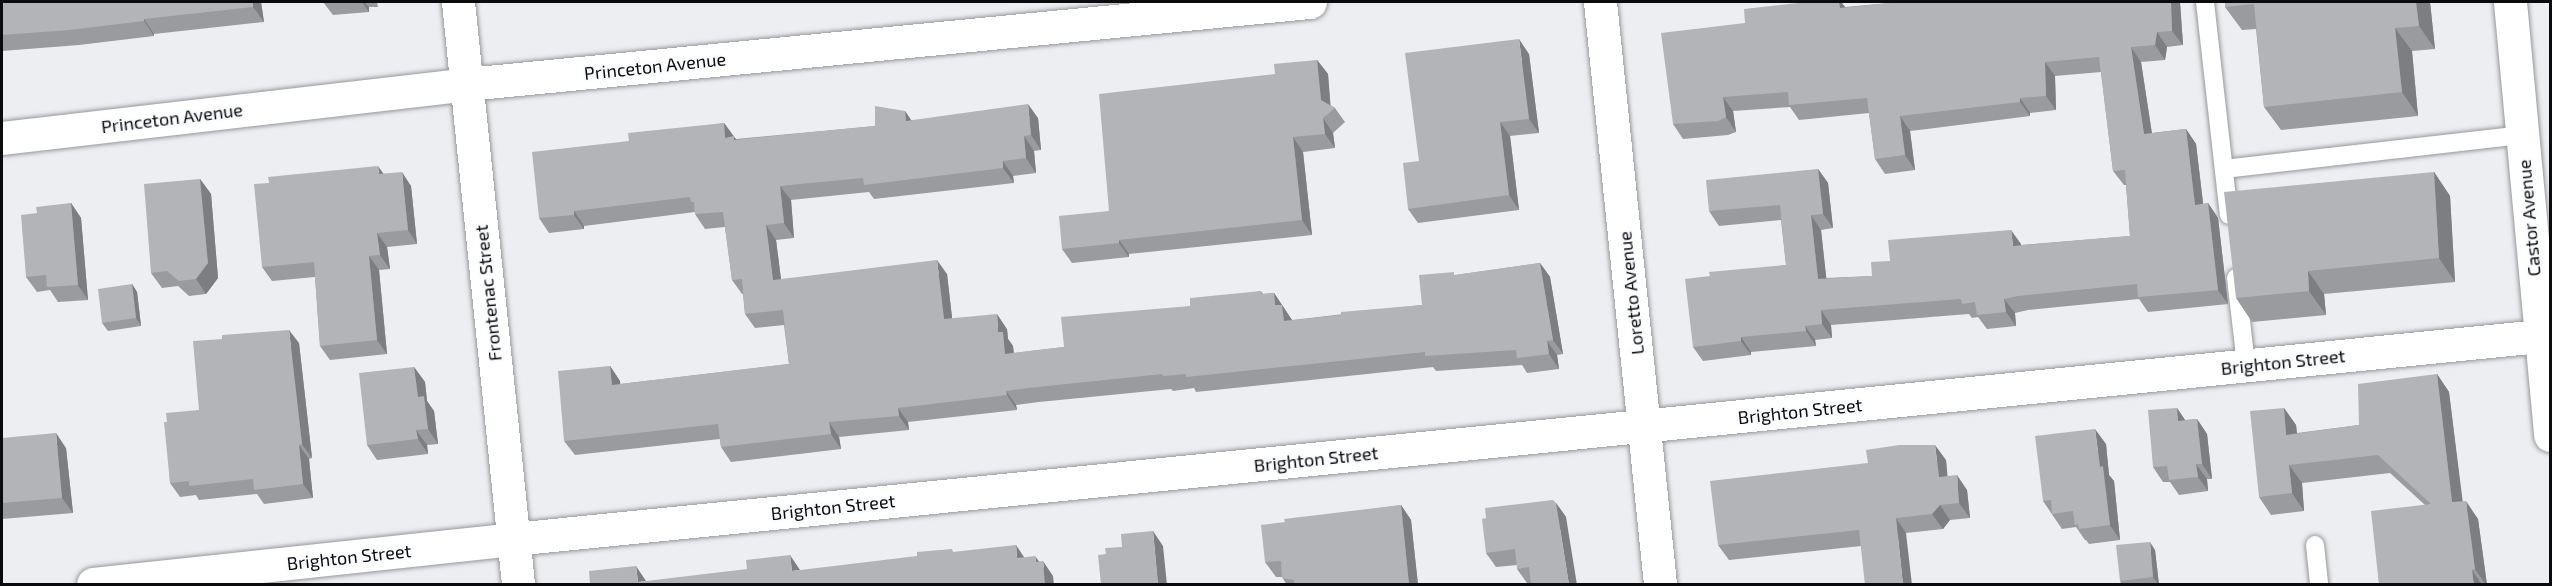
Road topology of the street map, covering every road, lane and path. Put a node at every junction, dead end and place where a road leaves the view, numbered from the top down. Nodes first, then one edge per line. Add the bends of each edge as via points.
1 (458, 2) edge
2 (1310, 2) edge
3 (1600, 2) edge
4 (2205, 2) edge
5 (2510, 2) edge
6 (467, 84) junction
7 (2522, 135) junction
8 (2, 138) edge
9 (2224, 169) junction
10 (2232, 238) edge
11 (2235, 261) edge
12 (2539, 336) junction
13 (2246, 365) junction
14 (1645, 427) junction
15 (2550, 435) edge
16 (513, 539) junction
17 (2315, 545) dead end
18 (93, 585) edge
19 (518, 585) edge
20 (1660, 585) edge
21 (2319, 585) edge

1 - 6 street, Frontenac Street
2 - 6 street, Princeton Avenue
3 - 14 street, Loretto Avenue
4 - 9 lane
5 - 7 street, Castor Avenue
6 - 8 street, Princeton Avenue
6 - 16 street, Frontenac Street
7 - 9 lane
7 - 12 street, Castor Avenue
9 - 10 lane
11 - 13 lane
12 - 13 street, Brighton Street
12 - 15 street, Castor Avenue
13 - 14 street, Brighton Street
14 - 16 street, Brighton Street
14 - 20 street, Loretto Avenue
16 - 18 street, Brighton Street
16 - 19 street, Frontenac Street
17 - 21 lane

